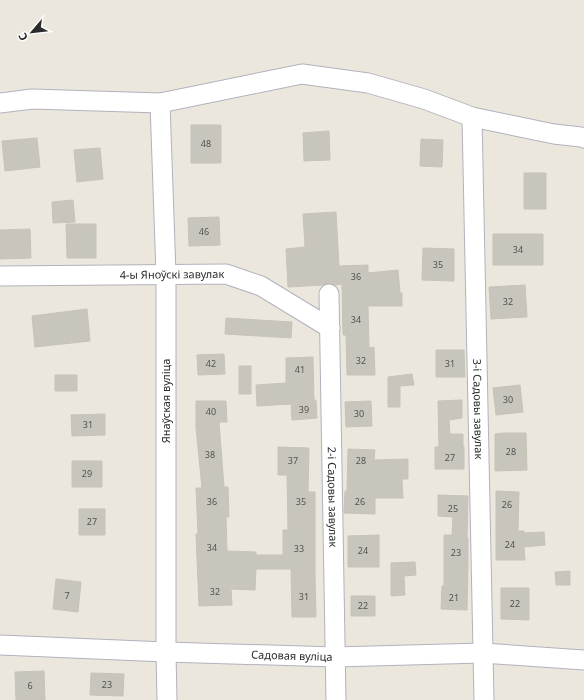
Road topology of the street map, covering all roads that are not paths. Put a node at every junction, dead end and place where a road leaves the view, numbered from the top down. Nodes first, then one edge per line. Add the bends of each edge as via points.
1 (0, 103) edge
2 (160, 103) junction
3 (472, 117) junction
4 (584, 138) edge
5 (166, 274) junction
6 (0, 276) edge
7 (329, 294) dead end
8 (330, 328) junction
9 (0, 645) edge
10 (166, 652) junction
11 (483, 653) junction
12 (335, 657) junction
13 (584, 660) edge
14 (167, 700) edge
15 (336, 700) edge
16 (484, 700) edge

1 - 2 street via 32,99
2 - 3 street via 302,74 368,83 424,99
2 - 5 street, Янаўская вуліца
3 - 4 street
3 - 11 street, 3-і Садовы завулак
5 - 6 street, 4-ы Яноўскі завулак
5 - 8 street, 4-ы Яноўскі завулак via 226,274 261,286
5 - 10 street, Янаўская вуліца
7 - 8 street, 2-і Садовы завулак
8 - 12 street, 2-і Садовы завулак
9 - 10 street, Садовая вуліца
10 - 12 street, Садовая вуліца
10 - 14 street, Янаўская вуліца
11 - 12 street, Садовая вуліца
11 - 13 street, Садовая вуліца
11 - 16 street, 3-і Садовы завулак
12 - 15 street, 2-і Садовы завулак

